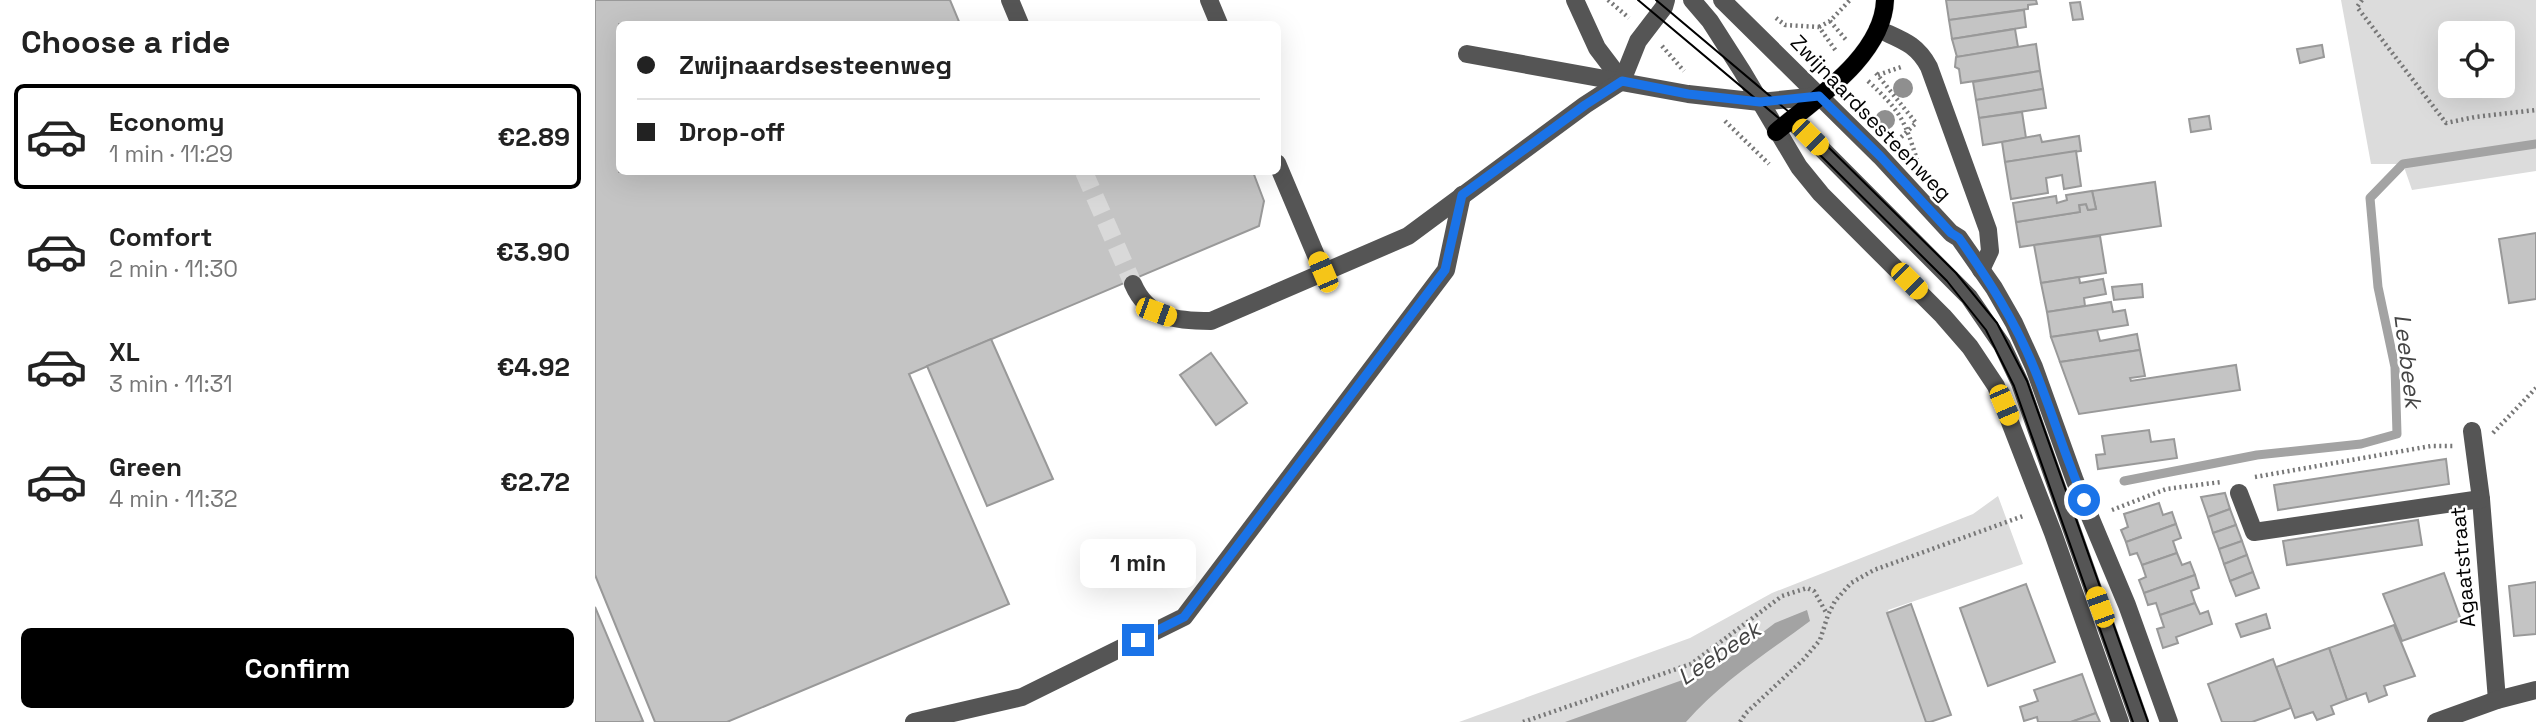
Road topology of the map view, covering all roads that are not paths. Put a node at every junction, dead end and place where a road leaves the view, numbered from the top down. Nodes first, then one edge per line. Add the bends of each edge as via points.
1 (1010, 0) edge
2 (1209, 0) edge
3 (1575, 0) edge
4 (1666, 0) edge
5 (1692, 0) edge
6 (1723, 0) edge
7 (1885, 0) edge
8 (1019, 21) edge
9 (1218, 21) edge
10 (1878, 30) junction
11 (1468, 54) dead end
12 (1622, 81) junction
13 (1819, 96) junction
14 (1760, 102) junction
15 (1791, 120) junction
16 (1776, 132) junction
17 (1281, 172) edge
18 (1462, 195) junction
19 (1981, 270) junction
20 (1323, 272) junction
21 (1133, 284) tunnel mouth
22 (2472, 438) road end
23 (2236, 487) road end
24 (2481, 499) junction
25 (2536, 690) edge
26 (2497, 699) junction
27 (914, 722) edge
28 (2120, 722) edge
29 (2140, 722) edge
30 (2169, 722) edge
31 (2436, 722) edge

1 - 8 street
2 - 9 street
3 - 12 street via 1597,48
4 - 12 street via 1639,41
5 - 14 street
6 - 13 street, Zwijnaardsesteenweg
7 - 10 main road
10 - 13 main road via 1868,49
10 - 19 street, Zwijnaardsesteenweg via 1909,43 1929,67 1988,230 1990,251
11 - 12 street
12 - 14 street
12 - 18 street
13 - 14 street
13 - 15 main road
13 - 19 street, Zwijnaardsesteenweg via 1959,238
14 - 16 street
15 - 16 main road
15 - 29 street via 1952,278 2002,345 2020,383
16 - 28 street via 1821,194 1943,316 1996,386
17 - 20 street
18 - 20 street via 1408,236
18 - 27 street via 1445,270 1184,617 1022,697
19 - 30 street, Zwijnaardsesteenweg via 2014,323 2034,367
20 - 21 street via 1211,320 1180,321 1156,312
22 - 24 street, Agaatstraat
23 - 24 street via 2254,532
24 - 26 street, Agaatstraat
25 - 26 street
26 - 31 street

